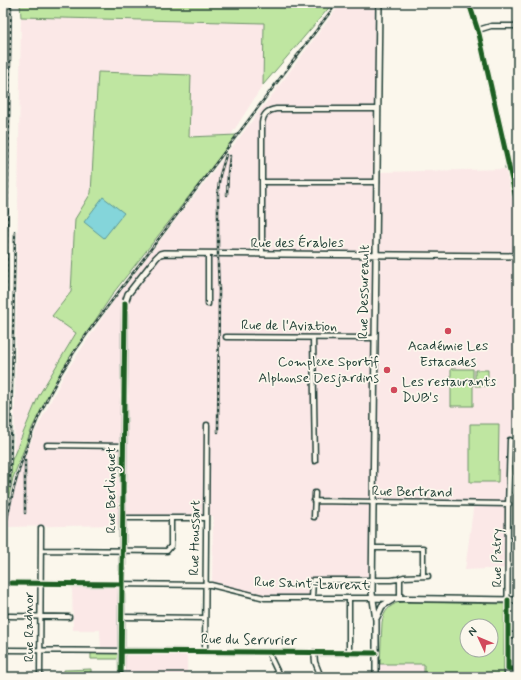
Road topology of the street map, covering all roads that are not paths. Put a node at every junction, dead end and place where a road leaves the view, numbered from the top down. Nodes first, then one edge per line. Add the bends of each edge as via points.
1 (379, 3) edge
2 (469, 3) edge
3 (518, 26) edge
4 (478, 30) junction
5 (378, 110) junction
6 (508, 167) junction
7 (518, 167) edge
8 (262, 182) junction
9 (377, 182) junction
10 (518, 207) edge
11 (208, 254) junction
12 (262, 254) junction
13 (376, 255) junction
14 (518, 256) edge
15 (125, 303) joint
16 (208, 304) dead end
17 (226, 337) dead end
18 (313, 338) junction
19 (375, 338) junction
20 (207, 425) dead end
21 (510, 440) dead end
22 (47, 445) dead end
23 (123, 446) junction
24 (315, 461) dead end
25 (314, 493) dead end
26 (314, 501) junction
27 (373, 502) junction
28 (509, 504) junction
29 (123, 518) junction
30 (171, 518) junction
31 (206, 518) junction
32 (314, 518) dead end
33 (41, 528) dead end
34 (373, 548) junction
35 (41, 550) junction
36 (123, 551) junction
37 (423, 576) junction
38 (428, 576) dead end
39 (400, 578) junction
40 (372, 580) junction
41 (11, 583) dead end
42 (41, 584) junction
43 (122, 584) junction
44 (205, 585) junction
45 (312, 598) junction
46 (349, 598) junction
47 (372, 598) junction
48 (398, 598) junction
49 (508, 600) junction
50 (518, 600) edge
51 (9, 616) dead end
52 (40, 617) junction
53 (69, 617) dead end
54 (122, 617) junction
55 (205, 618) junction
56 (376, 620) junction
57 (508, 635) junction
58 (518, 635) edge
59 (8, 650) dead end
60 (40, 650) junction
61 (122, 651) junction
62 (204, 651) junction
63 (268, 652) junction
64 (314, 652) junction
65 (349, 653) junction
66 (376, 653) junction
67 (508, 669) junction
68 (518, 669) edge
69 (40, 677) edge
70 (121, 677) edge
71 (280, 677) edge
72 (321, 677) edge
73 (376, 677) edge
74 (507, 677) edge

1 - 5 street, Rue Dessureault
2 - 4 street
3 - 4 street via 491,26
4 - 6 street
5 - 8 street via 268,111 262,123
5 - 9 street, Rue Dessureault
6 - 7 street
6 - 10 street
8 - 9 street
8 - 12 street
9 - 13 street, Rue Dessureault
11 - 12 street, Rue des Érables
11 - 15 street, Rue des Érables via 160,254 128,294
11 - 16 street
12 - 13 street, Rue des Érables
13 - 14 street, Rue des Érables
13 - 19 street, Rue Dessureault
15 - 23 street, Rue Berlinguet
17 - 18 street, Rue de l'Aviation
18 - 19 street, Rue de l'Aviation
18 - 24 street
19 - 27 street, Rue Dessureault
20 - 31 street, Rue Houssart
21 - 28 street, Rue Patry
22 - 23 street
23 - 29 street, Rue Berlinguet
25 - 26 street
26 - 27 street, Rue Bertrand
26 - 32 street
27 - 28 street, Rue Bertrand
27 - 34 street, Rue Dessureault
28 - 49 street, Rue Patry
29 - 30 street
29 - 36 street, Rue Berlinguet
30 - 31 street
30 - 36 street via 171,546 168,551
31 - 44 street, Rue Houssart
33 - 35 street, Rue Radnor
34 - 37 street via 423,548
34 - 40 street, Rue Dessureault
35 - 36 street
35 - 42 street, Rue Radnor
36 - 43 street, Rue Berlinguet
37 - 38 street
37 - 39 street
39 - 40 street
39 - 48 street
40 - 45 street via 313,580
40 - 47 street, Rue Dessureault
41 - 42 street, Rue Saint-Laurent
42 - 43 street, Rue Saint-Laurent
42 - 52 street, Rue Radnor
43 - 44 street, Rue Saint-Laurent
43 - 54 street, Rue Berlinguet
44 - 45 street, Rue Saint-Laurent via 261,597
44 - 55 street, Rue Houssart
45 - 46 street, Rue Saint-Laurent
46 - 47 street, Rue Saint-Laurent
46 - 65 street
47 - 48 street, Rue Saint-Laurent
47 - 56 street, Rue Dessureault
48 - 49 street, Rue Saint-Laurent
48 - 56 street via 382,606
49 - 50 street, Rue Saint-Laurent
49 - 57 street, Rue Patry
51 - 52 street
52 - 53 street
52 - 60 street, Rue Radnor
54 - 55 street
54 - 61 street, Rue Berlinguet
55 - 62 street, Rue Houssart
56 - 66 street, Rue Dessureault
57 - 58 street
57 - 67 street, Rue Patry
59 - 60 street, Rue du Serrurier
60 - 61 street, Rue du Serrurier
60 - 69 street, Rue Radnor
61 - 62 street, Rue du Serrurier
61 - 70 street, Rue Berlinguet
62 - 63 street, Rue du Serrurier
63 - 64 street, Rue du Serrurier
63 - 71 street
64 - 65 street, Rue du Serrurier
64 - 72 street
65 - 66 street, Rue du Serrurier
66 - 73 street, Rue Dessureault
67 - 68 street
67 - 74 street, Rue Patry

